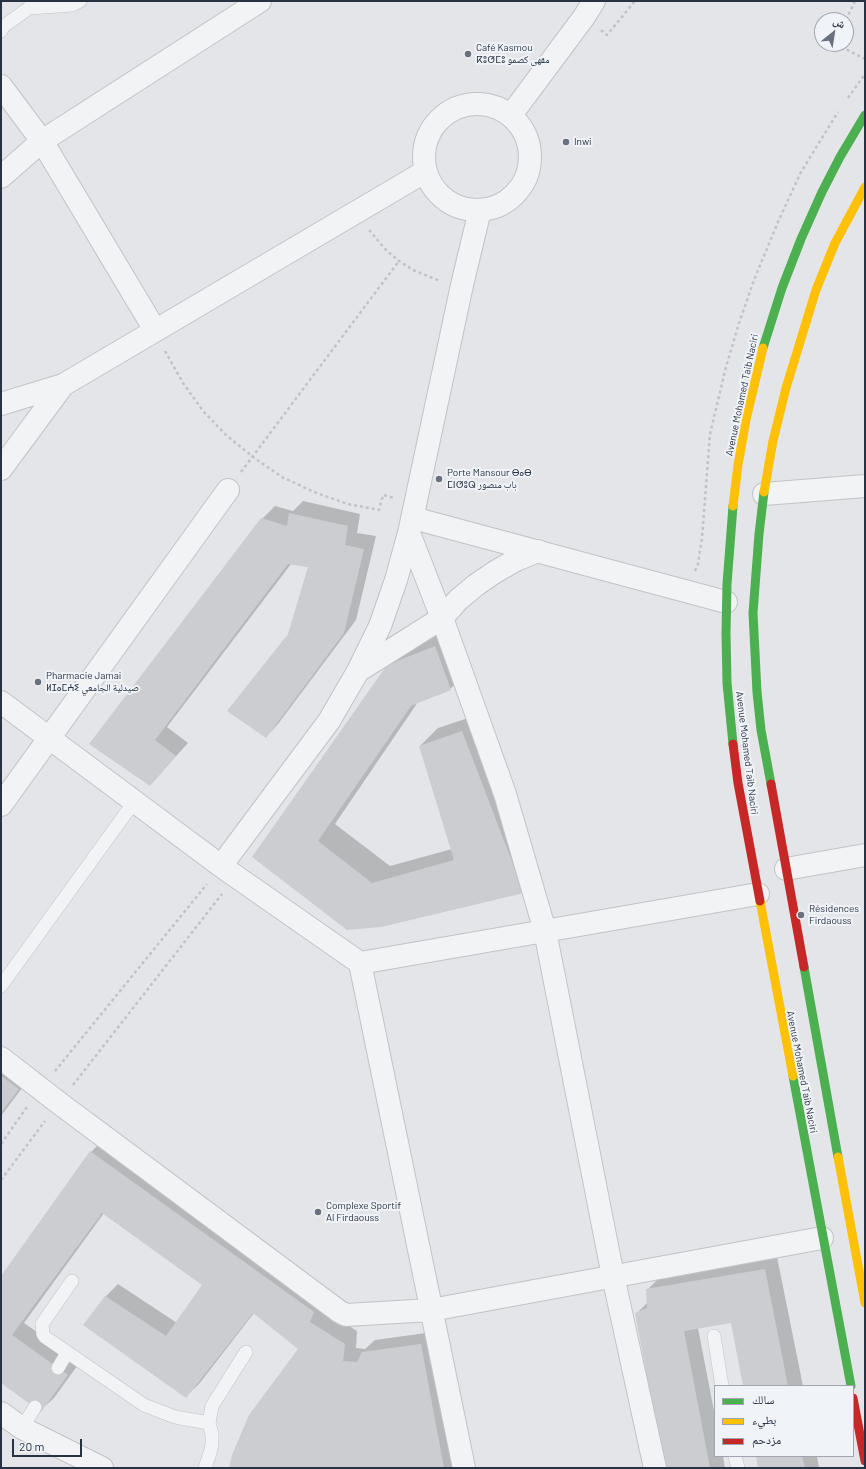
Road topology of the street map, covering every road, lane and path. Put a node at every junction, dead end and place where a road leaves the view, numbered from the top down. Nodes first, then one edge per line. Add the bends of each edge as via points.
1 (80, 1) edge
2 (260, 1) edge
3 (594, 1) edge
4 (855, 1) edge
5 (31, 4) edge
6 (850, 12) edge
7 (1, 31) edge
8 (851, 52) edge
9 (865, 59) edge
10 (865, 74) edge
11 (1, 86) edge
12 (844, 104) dead end
13 (839, 110) dead end
14 (511, 115) junction
15 (865, 115) edge
16 (42, 141) junction
17 (426, 171) junction
18 (1, 177) edge
19 (865, 187) edge
20 (361, 209) junction
21 (480, 210) junction
22 (399, 261) junction
23 (462, 285) junction
24 (155, 330) junction
25 (63, 385) junction
26 (1, 404) edge
27 (253, 457) junction
28 (1, 469) edge
29 (865, 486) edge
30 (228, 490) joint
31 (764, 494) junction
32 (413, 518) junction
33 (538, 551) junction
34 (690, 573) dead end
35 (726, 602) junction
36 (442, 618) junction
37 (358, 671) junction
38 (1, 702) edge
39 (49, 738) junction
40 (134, 802) junction
41 (1, 805) edge
42 (865, 855) edge
43 (786, 869) junction
44 (228, 871) junction
45 (758, 894) junction
46 (545, 931) junction
47 (360, 963) junction
48 (1, 986) edge
49 (1, 1058) edge
50 (40, 1089) junction
51 (59, 1103) junction
52 (1, 1144) edge
53 (1, 1180) edge
54 (822, 1238) junction
55 (613, 1276) junction
56 (72, 1281) dead end
57 (865, 1303) edge
58 (431, 1310) junction
59 (714, 1336) dead end
60 (246, 1352) dead end
61 (67, 1353) junction
62 (58, 1368) dead end
63 (722, 1385) edge
64 (851, 1385) edge
65 (854, 1403) edge
66 (35, 1407) dead end
67 (1, 1413) edge
68 (209, 1423) junction
69 (22, 1428) junction
70 (735, 1457) edge
71 (865, 1461) edge
72 (102, 1468) edge
73 (205, 1468) edge
74 (464, 1468) edge
75 (655, 1468) edge
76 (738, 1468) edge

1 - 5 lane via 72,5
2 - 16 street
3 - 14 street
4 - 6 path
5 - 7 lane
8 - 9 path
10 - 12 path
11 - 16 street
13 - 34 path via 801,172 754,280 739,323 710,434 702,538 696,568
14 - 17 street via 495,106 477,103 459,106 443,114 431,128 424,144 423,163
14 - 21 street via 522,126 528,141 531,157 528,173 522,187 510,199 496,207
15 - 35 street, Avenue Mohamed Taib Naciri via 822,192 801,239 768,331 738,464
16 - 18 street
16 - 24 street
17 - 20 street
17 - 21 street via 428,180 450,203 465,209
19 - 31 street, Avenue Mohamed Taib Naciri via 835,242 800,338 773,441
20 - 22 path via 366,225 375,238
20 - 24 street
21 - 23 street
22 - 23 path via 428,277
22 - 27 path
23 - 32 street
24 - 25 street
24 - 27 path via 183,383 203,411 226,436
25 - 26 street
25 - 28 street
27 - 30 path
27 - 32 path via 282,477 348,504 379,510 383,495
29 - 31 street
30 - 39 street
31 - 43 street, Avenue Mohamed Taib Naciri via 753,613 756,692
32 - 33 street
32 - 36 street
32 - 37 street via 380,626
33 - 35 street
33 - 36 street via 489,576 458,600
35 - 45 street, Avenue Mohamed Taib Naciri via 727,683 732,733 738,783
36 - 37 street
36 - 46 street via 505,794
37 - 44 street via 329,721
38 - 39 street
39 - 40 street
39 - 41 street
40 - 44 street
40 - 48 lane
42 - 43 street
43 - 57 street, Avenue Mohamed Taib Naciri
44 - 47 street
44 - 50 path
44 - 51 path
45 - 46 street
45 - 54 street, Avenue Mohamed Taib Naciri
46 - 47 street
46 - 55 street
47 - 58 street
49 - 50 street
50 - 51 street
50 - 52 path
51 - 53 path
51 - 58 street via 340,1312 354,1315
54 - 55 street
54 - 64 street, Avenue Mohamed Taib Naciri
55 - 58 street
55 - 75 street
56 - 61 lane via 45,1320 42,1329 45,1337
58 - 74 street
59 - 63 lane
60 - 68 lane via 212,1406
61 - 62 lane
61 - 68 lane via 144,1405 175,1417
65 - 71 street
66 - 69 lane
67 - 69 street
68 - 73 lane via 212,1445
69 - 72 street
70 - 76 lane

